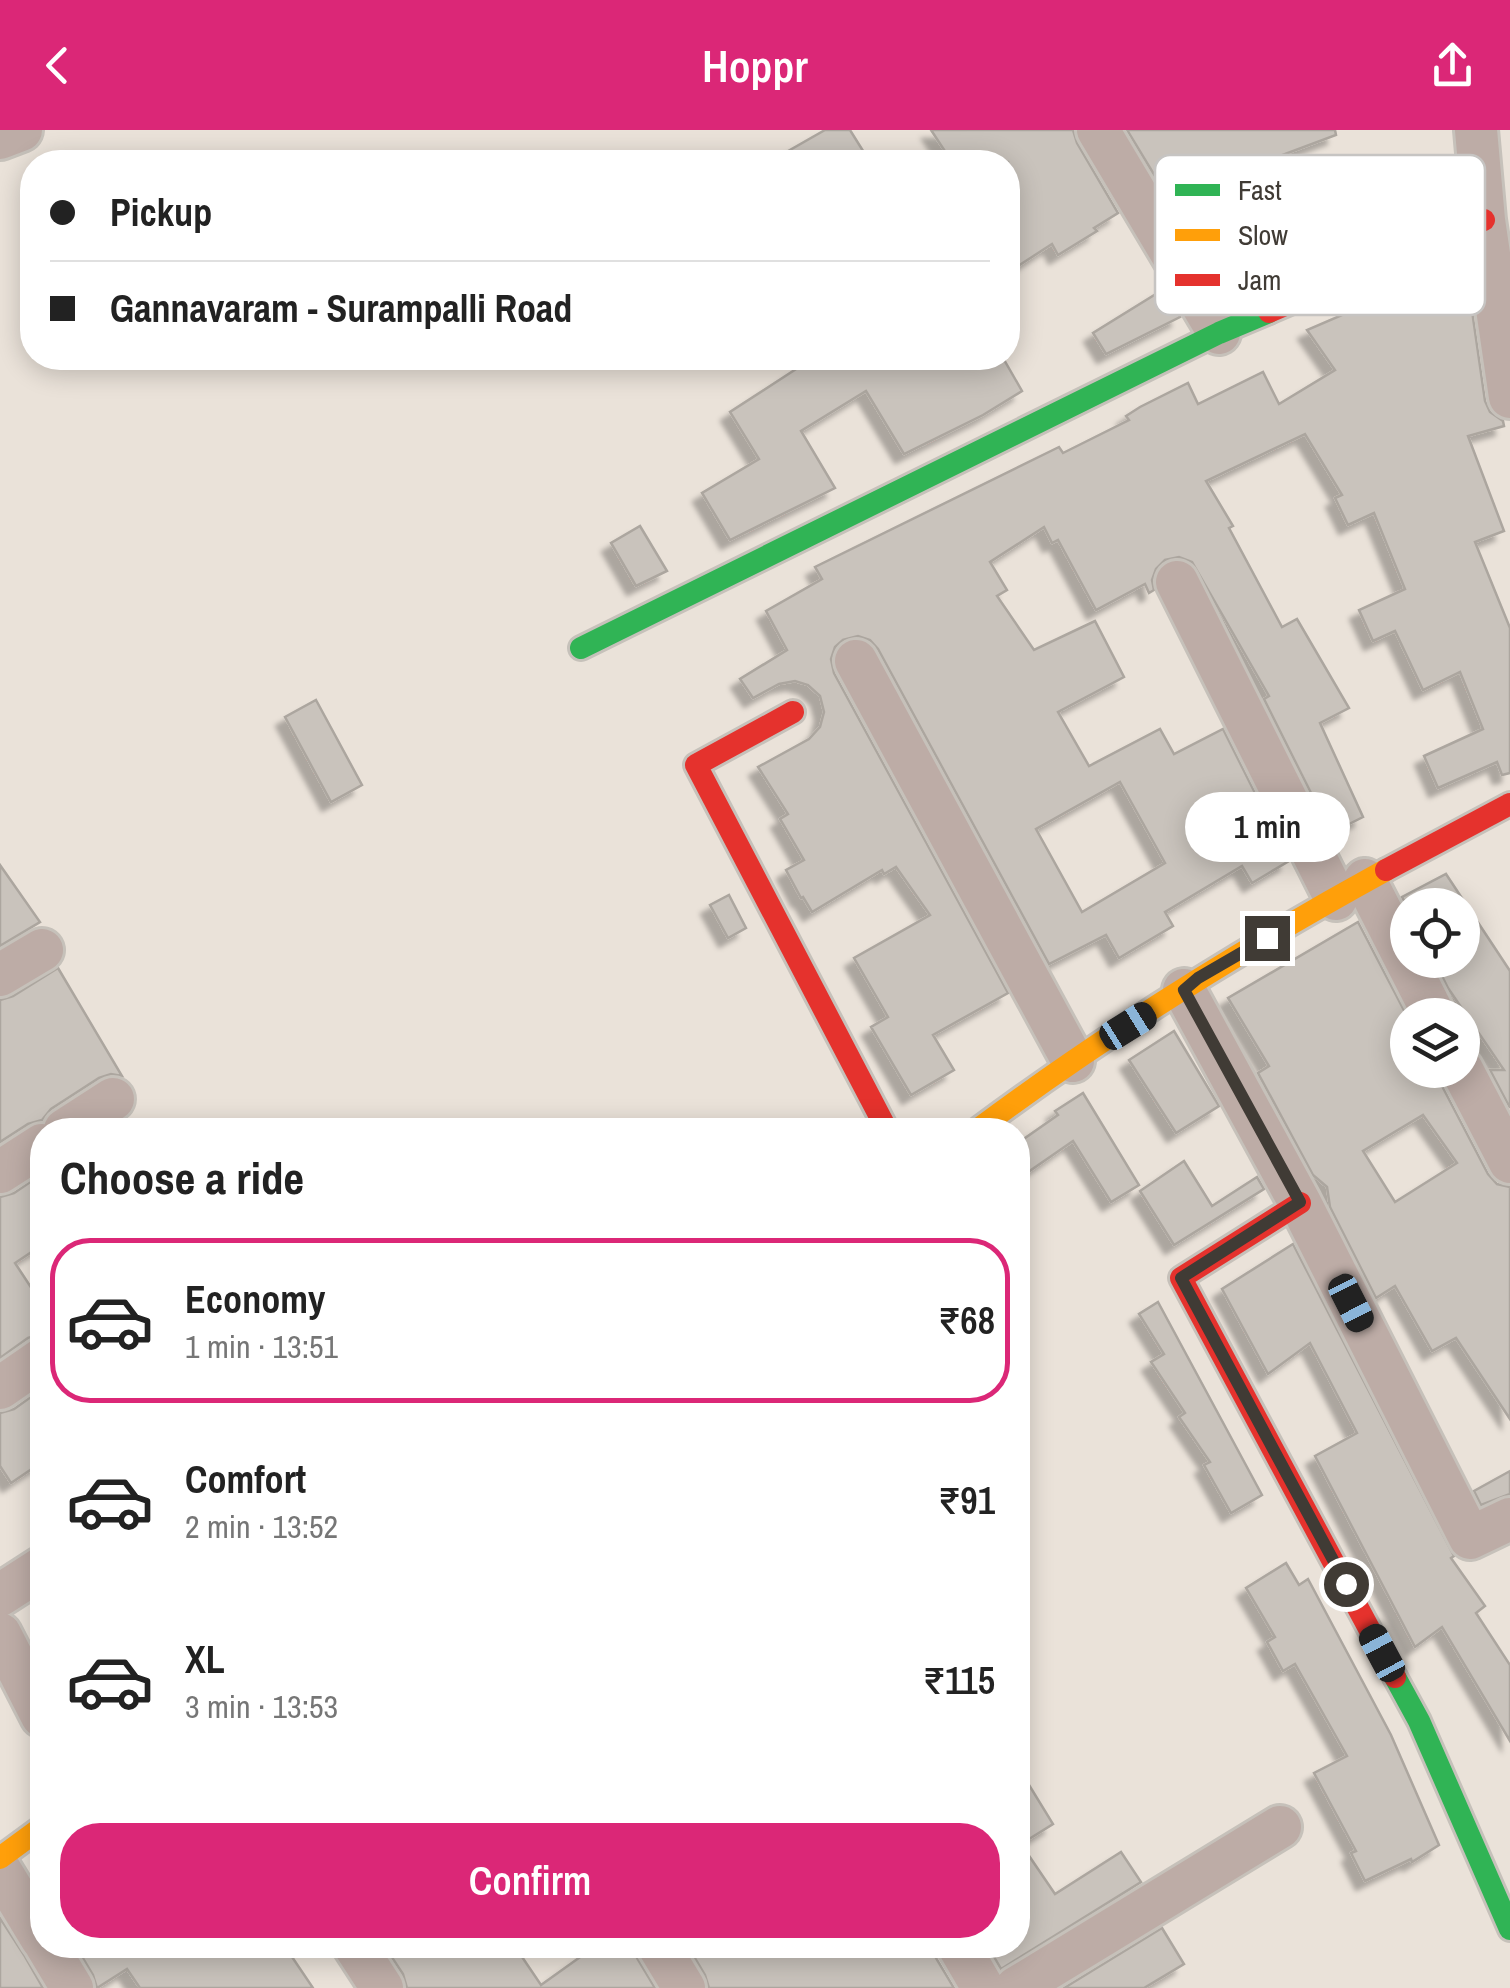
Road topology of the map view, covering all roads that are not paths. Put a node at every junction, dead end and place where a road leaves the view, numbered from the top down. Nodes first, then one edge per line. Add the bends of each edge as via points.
1 (21, 130) edge
2 (1098, 130) edge
3 (1476, 130) edge
4 (0, 138) edge
5 (1478, 155) edge
6 (1155, 226) edge
7 (1485, 227) edge
8 (1208, 315) edge
9 (1263, 315) edge
10 (1219, 334) junction
11 (1510, 397) edge
12 (1177, 582) dead end
13 (581, 648) dead end
14 (856, 661) dead end
15 (792, 712) dead end
16 (1510, 804) edge
17 (1350, 890) junction
18 (42, 950) dead end
19 (0, 975) edge
20 (1184, 990) junction
21 (1423, 998) edge
22 (1073, 1061) junction
23 (1471, 1088) edge
24 (113, 1099) dead end
25 (84, 1118) edge
26 (881, 1118) edge
27 (994, 1118) edge
28 (30, 1152) edge
29 (1510, 1162) edge
30 (0, 1172) edge
31 (1300, 1202) junction
32 (30, 1367) edge
33 (0, 1388) edge
34 (1510, 1519) edge
35 (30, 1576) edge
36 (0, 1595) edge
37 (0, 1634) edge
38 (30, 1693) edge
39 (1280, 1827) dead end
40 (30, 1837) edge
41 (0, 1858) edge
42 (0, 1870) edge
43 (30, 1919) edge
44 (1510, 1929) edge
45 (54, 1958) edge
46 (362, 1958) edge
47 (666, 1958) edge
48 (966, 1958) edge
49 (72, 1988) edge
50 (382, 1988) edge
51 (684, 1988) edge
52 (983, 1988) edge
53 (1016, 1988) edge

1 - 4 street
2 - 6 street
3 - 5 street
7 - 11 street
8 - 10 street
9 - 10 street
10 - 13 street
12 - 17 street
14 - 22 street
15 - 26 street via 696,766
16 - 17 street
17 - 20 street
17 - 21 street
18 - 19 street
20 - 22 street
20 - 31 street
22 - 27 street
23 - 29 street
24 - 25 street
28 - 30 street
31 - 34 street via 1470,1538
31 - 44 street via 1181,1278 1419,1721
32 - 33 street
35 - 36 street
37 - 38 street
39 - 53 street
40 - 41 street
42 - 43 street
45 - 49 street
46 - 50 street
47 - 51 street
48 - 52 street

